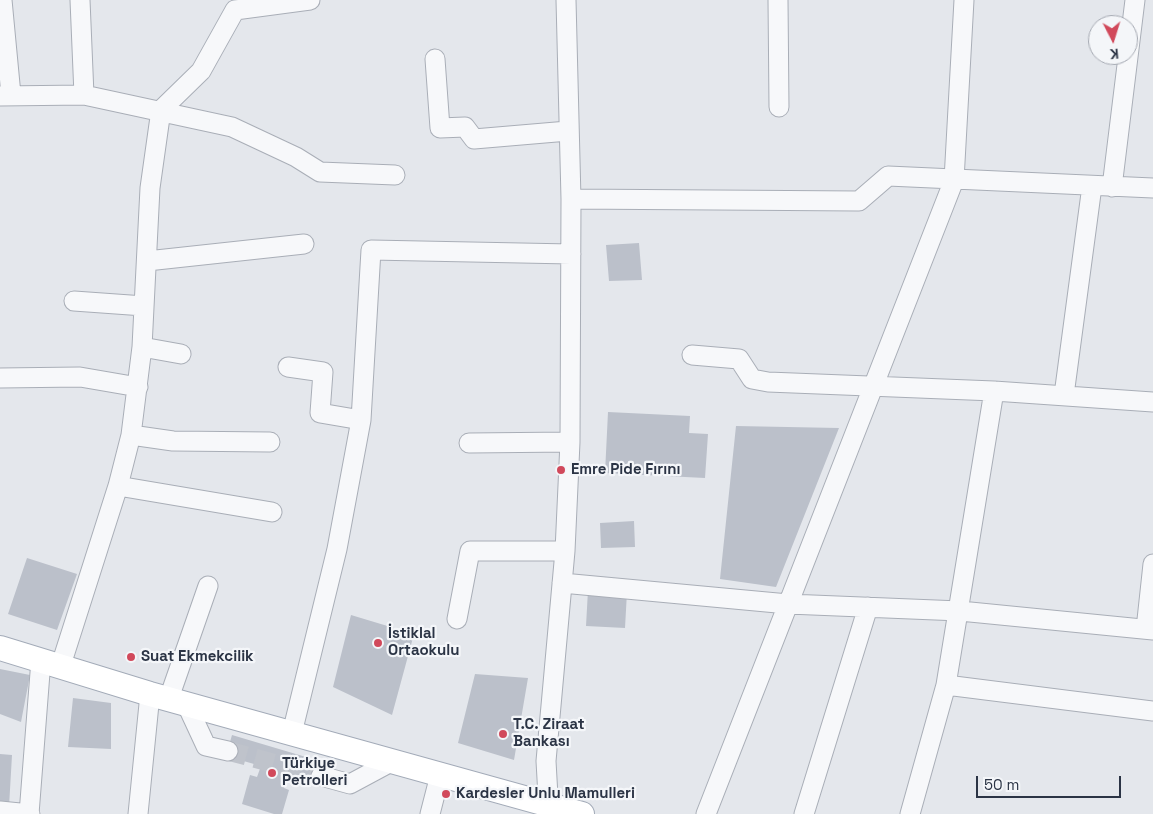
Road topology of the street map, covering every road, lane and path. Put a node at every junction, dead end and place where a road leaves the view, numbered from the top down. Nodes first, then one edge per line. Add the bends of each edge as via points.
1 (2, 0) edge
2 (80, 0) edge
3 (310, 0) edge
4 (566, 0) edge
5 (778, 0) edge
6 (964, 0) edge
7 (1135, 0) edge
8 (233, 5) edge
9 (435, 58) dead end
10 (84, 95) junction
11 (6, 96) edge
12 (780, 107) dead end
13 (160, 110) junction
14 (568, 131) junction
15 (394, 175) dead end
16 (954, 180) junction
17 (1092, 186) junction
18 (1112, 187) junction
19 (1153, 188) edge
20 (571, 199) junction
21 (304, 244) dead end
22 (571, 254) junction
23 (147, 261) junction
24 (74, 301) dead end
25 (144, 306) junction
26 (142, 347) junction
27 (181, 354) dead end
28 (692, 355) dead end
29 (288, 367) dead end
30 (0, 378) edge
31 (138, 387) junction
32 (875, 387) junction
33 (994, 392) junction
34 (1064, 395) junction
35 (1153, 402) edge
36 (361, 420) junction
37 (131, 435) junction
38 (270, 442) dead end
39 (570, 442) junction
40 (469, 443) dead end
41 (118, 486) junction
42 (272, 512) dead end
43 (565, 551) junction
44 (1153, 564) edge
45 (562, 583) junction
46 (208, 586) dead end
47 (788, 604) junction
48 (868, 607) junction
49 (960, 611) junction
50 (457, 619) dead end
51 (1150, 630) edge
52 (0, 648) edge
53 (51, 664) junction
54 (946, 685) junction
55 (168, 698) junction
56 (1153, 711) edge
57 (292, 733) junction
58 (228, 750) tunnel mouth
59 (391, 762) junction
60 (440, 775) junction
61 (321, 776) tunnel mouth
62 (549, 809) edge
63 (0, 811) edge
64 (30, 814) edge
65 (138, 814) edge
66 (430, 814) edge
67 (582, 814) edge
68 (706, 814) edge
69 (804, 814) edge
70 (910, 814) edge

1 - 11 street
2 - 10 street
3 - 8 street
4 - 14 street
5 - 12 street
6 - 16 street
7 - 18 street
8 - 13 street via 201,71
9 - 14 street via 440,128 466,127 474,139
10 - 11 street
10 - 13 street
13 - 15 street via 232,126 320,172
13 - 23 street via 150,188
14 - 20 street
16 - 17 street
16 - 20 street via 888,176 859,201
16 - 32 street
17 - 18 street
17 - 34 street
18 - 19 street
20 - 22 street
21 - 23 street
22 - 36 street via 371,250
22 - 39 street
23 - 25 street
24 - 25 street
25 - 26 street
26 - 27 street
26 - 31 street
28 - 32 street via 739,359 752,379 768,382
29 - 36 street via 323,372 320,413
30 - 31 street via 80,377
31 - 37 street
32 - 33 street
32 - 47 street
33 - 34 street
33 - 49 street
34 - 35 street
36 - 57 street via 337,549
37 - 38 street via 173,441
37 - 41 street
39 - 40 street
39 - 43 street
41 - 42 street
41 - 53 street
43 - 45 street
43 - 50 street via 470,552
44 - 51 street
45 - 47 street
45 - 62 street via 546,761
46 - 55 street
47 - 48 street
47 - 68 street
48 - 49 street
48 - 69 street
49 - 51 street
49 - 54 street
52 - 53 main road
53 - 55 main road
53 - 64 street
54 - 56 street
54 - 70 street
55 - 57 main road
55 - 58 street via 206,746
55 - 65 street
57 - 59 main road
59 - 60 main road
59 - 61 street via 350,784
60 - 62 main road
60 - 66 street
62 - 67 main road
63 - 64 street

